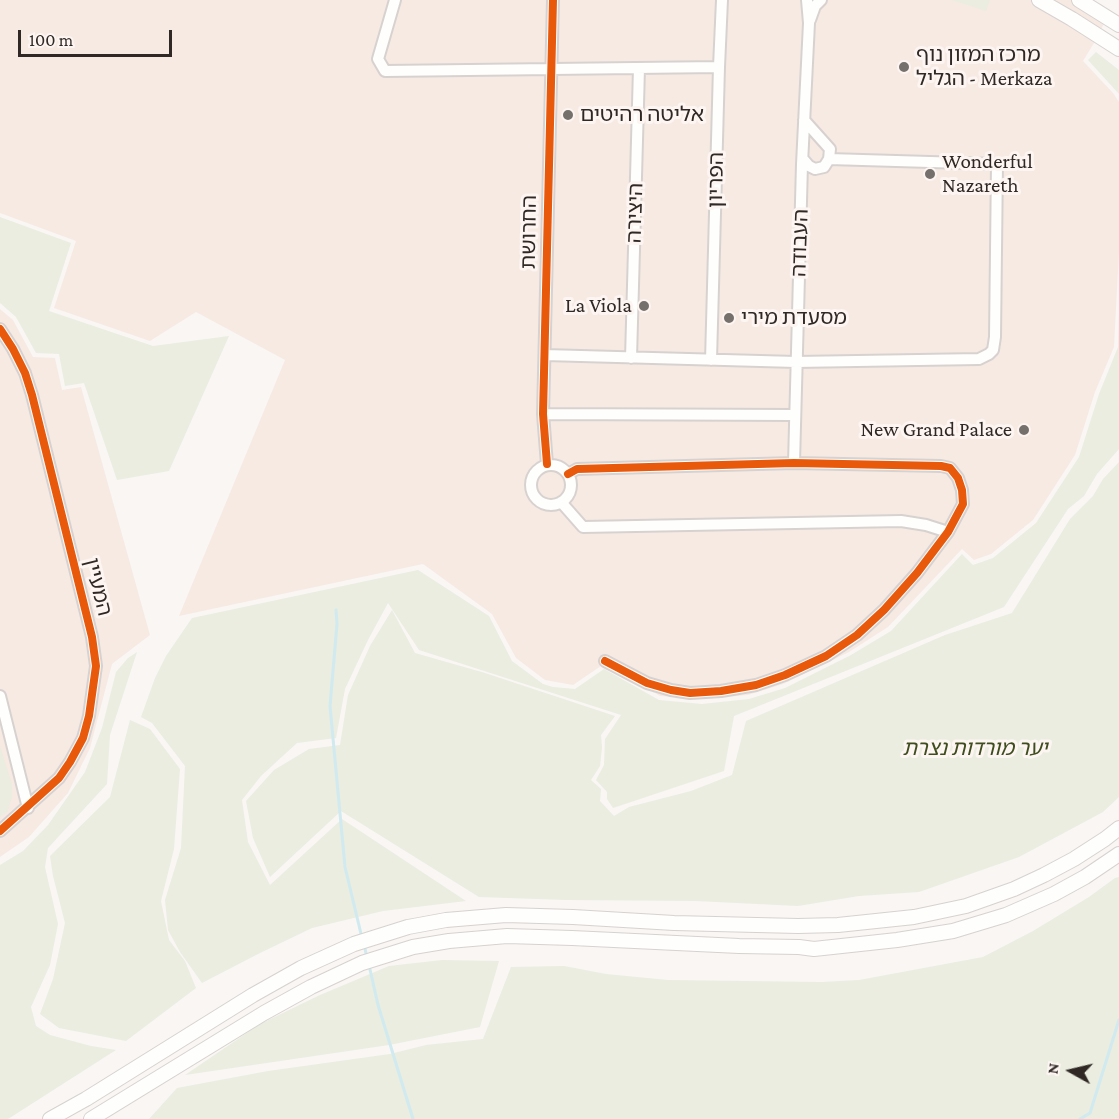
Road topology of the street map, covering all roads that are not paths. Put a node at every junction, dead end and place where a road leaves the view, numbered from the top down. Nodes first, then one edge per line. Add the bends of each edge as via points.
1 (395, 0) edge
2 (553, 0) edge
3 (722, 0) edge
4 (807, 0) edge
5 (820, 0) edge
6 (1039, 0) edge
7 (1079, 0) edge
8 (1084, 0) edge
9 (1098, 12) junction
10 (809, 23) junction
11 (1119, 25) edge
12 (1119, 48) edge
13 (719, 67) junction
14 (639, 68) junction
15 (551, 70) junction
16 (804, 120) junction
17 (803, 159) junction
18 (829, 159) junction
19 (0, 329) edge
20 (545, 356) junction
21 (631, 358) junction
22 (711, 360) junction
23 (796, 362) junction
24 (543, 414) junction
25 (795, 415) junction
26 (794, 463) junction
27 (547, 464) junction
28 (568, 474) junction
29 (561, 502) junction
30 (948, 532) junction
31 (605, 661) dead end
32 (0, 696) edge
33 (28, 808) junction
34 (1119, 828) edge
35 (0, 831) edge
36 (1119, 854) edge
37 (50, 1119) edge
38 (91, 1119) edge

1 - 15 street via 378,59 385,71
2 - 15 street, החרושת
3 - 13 street, הפריון
4 - 10 street, העבודה
5 - 10 street, העבודה
6 - 12 main road
7 - 9 main road
8 - 9 main road
9 - 11 main road
10 - 16 street, העבודה
13 - 14 street
13 - 22 street, הפריון
14 - 15 street
14 - 21 street, היצירה
15 - 20 street, החרושת
16 - 17 street, העבודה
16 - 18 street via 830,149
17 - 18 street via 815,169 824,167
17 - 23 street, העבודה
18 - 23 street via 997,164 995,338 993,350 980,358
19 - 33 street, המעיין via 18,358 32,395 96,666 83,738 59,778
20 - 21 street
20 - 24 street, החרושת
21 - 22 street
22 - 23 street
23 - 25 street, העבודה
24 - 25 street
24 - 27 street, החרושת
25 - 26 street, העבודה
26 - 28 street via 577,469
26 - 30 street via 950,468 958,478 963,504
27 - 28 street via 559,466
27 - 29 street via 532,476 531,489 543,504
28 - 29 street via 571,486
29 - 30 street via 583,527 901,521
30 - 31 street via 917,573 857,635 826,656 785,675 756,685 690,693 647,683
32 - 33 street
33 - 35 street, המעיין
34 - 37 main road via 1074,859 1014,889 957,909 904,919 798,926 506,915 408,927 354,944 301,968
36 - 38 main road via 1054,894 1006,915 953,931 897,940 814,950 507,936 413,948 362,963 303,991

